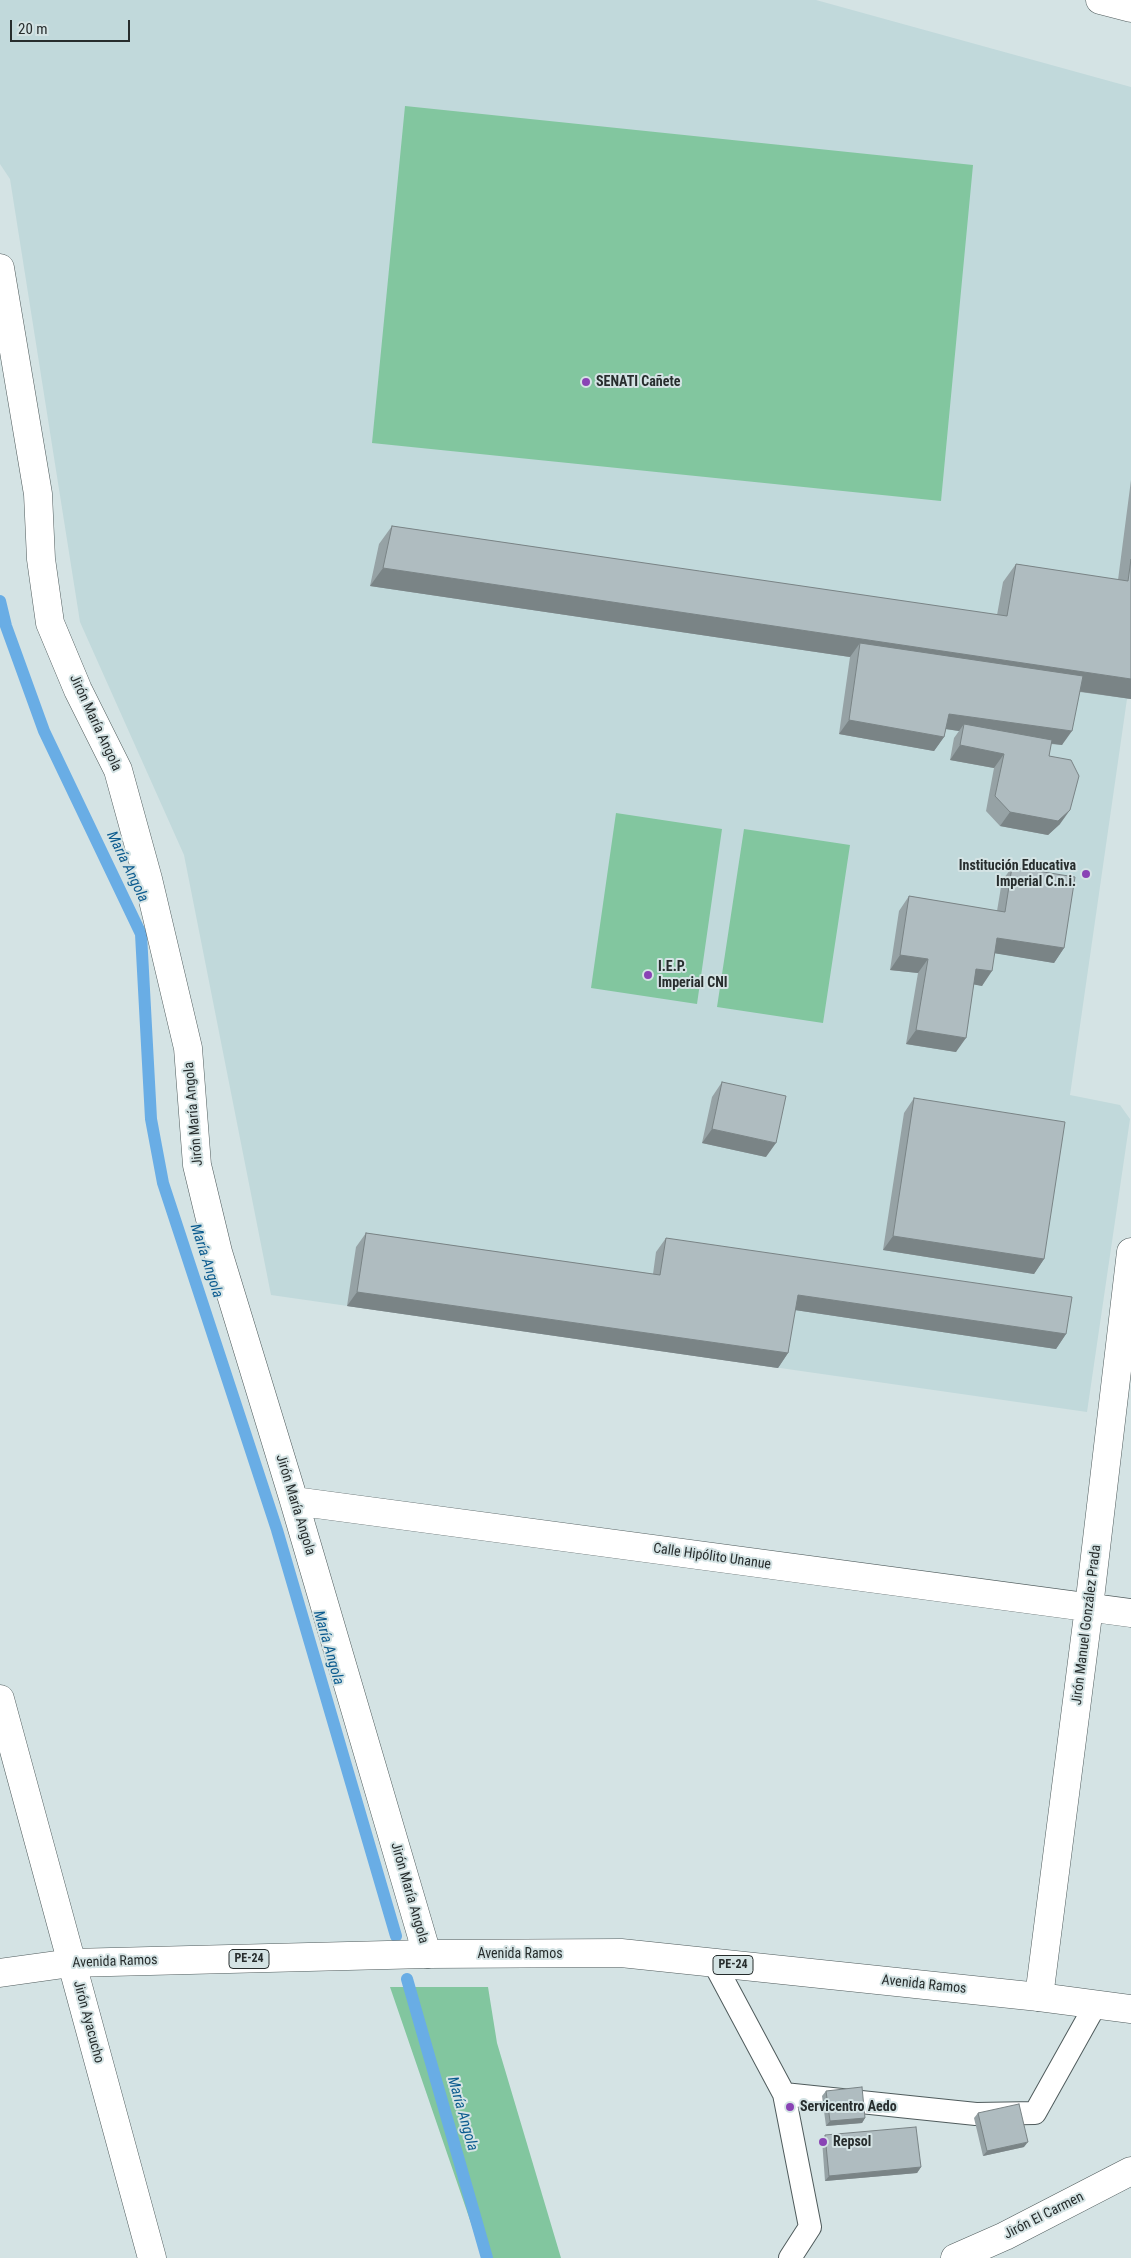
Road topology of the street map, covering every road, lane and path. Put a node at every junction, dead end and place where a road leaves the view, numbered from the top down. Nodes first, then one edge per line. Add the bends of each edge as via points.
1 (1100, 0) edge
2 (1131, 8) edge
3 (0, 268) edge
4 (1131, 1252) edge
5 (294, 1501) junction
6 (1089, 1607) junction
7 (1131, 1613) edge
8 (0, 1699) edge
9 (427, 1954) junction
10 (71, 1963) junction
11 (714, 1963) junction
12 (0, 1973) edge
13 (1039, 1997) junction
14 (1096, 2004) junction
15 (1131, 2009) edge
16 (784, 2094) junction
17 (1131, 2171) edge
18 (152, 2258) edge
19 (790, 2258) edge
20 (955, 2258) edge

1 - 2 main road
3 - 5 main road, Jirón María Angola via 38,494 41,559 50,623 121,779 188,1048 197,1165 218,1252
4 - 6 main road, Jirón Manuel González Prada
5 - 6 main road, Calle Hipólito Unanue
5 - 9 main road, Jirón María Angola
6 - 7 main road, Calle Hipólito Unanue
6 - 13 main road, Jirón Manuel González Prada
8 - 10 main road, Jirón Ayacucho
9 - 10 main road, Avenida Ramos / PE-24
9 - 11 main road, Avenida Ramos / PE-24 via 621,1953
10 - 12 main road, Avenida Ramos / PE-24
10 - 18 main road, Jirón Ayacucho
11 - 13 main road, Avenida Ramos / PE-24
11 - 16 lane
13 - 14 main road, PE-24
14 - 15 main road, PE-24
14 - 16 lane via 1035,2113 976,2114
16 - 19 lane via 810,2227
17 - 20 main road, Jirón El Carmen

